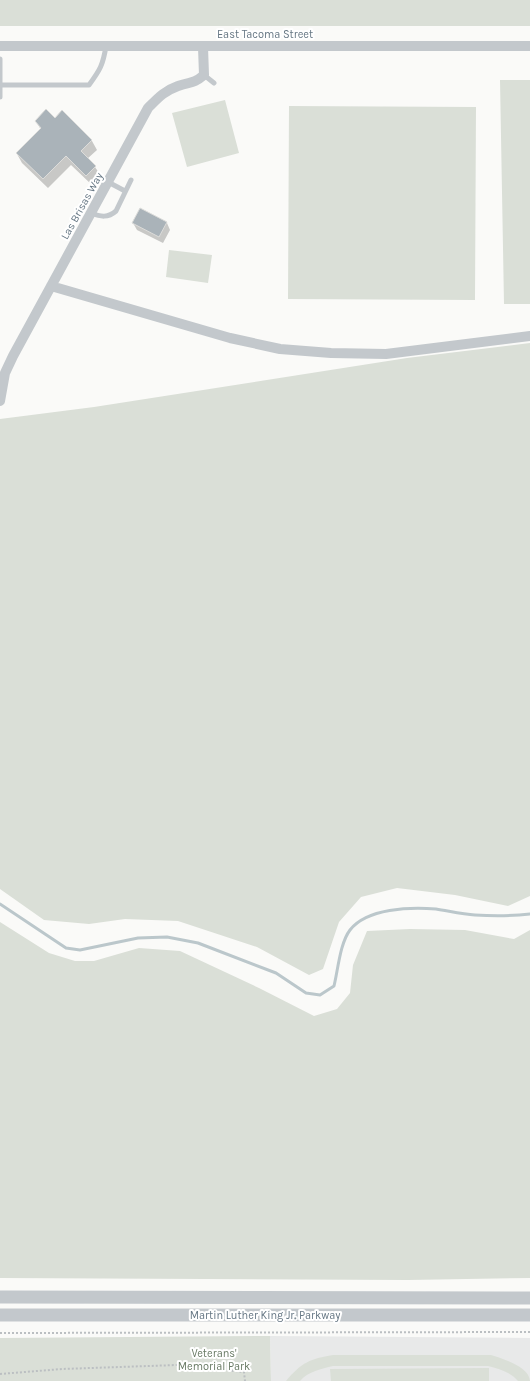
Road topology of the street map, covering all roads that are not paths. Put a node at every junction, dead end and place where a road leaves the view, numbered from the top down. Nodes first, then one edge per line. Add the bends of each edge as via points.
1 (0, 46) edge
2 (106, 46) junction
3 (202, 46) junction
4 (530, 46) edge
5 (0, 59) edge
6 (204, 75) junction
7 (214, 83) dead end
8 (0, 85) edge
9 (0, 97) edge
10 (132, 180) dead end
11 (108, 182) junction
12 (125, 192) junction
13 (91, 213) junction
14 (52, 286) junction
15 (530, 336) edge
16 (0, 401) edge
17 (0, 1297) edge
18 (530, 1298) edge
19 (0, 1315) edge
20 (530, 1315) edge

1 - 2 street, East Tacoma Street
2 - 3 street, East Tacoma Street
2 - 8 lane via 100,70 89,85
3 - 4 street, East Tacoma Street
3 - 6 street
5 - 8 lane
6 - 7 lane
6 - 11 street, Las Brisas Way via 196,82 179,85 161,94 148,108
8 - 9 lane
10 - 12 lane
11 - 12 lane
11 - 13 street, Las Brisas Way
12 - 13 lane via 112,214 102,217
13 - 14 street, Las Brisas Way
14 - 15 street via 230,338 280,349 386,354
14 - 16 street, Las Brisas Way via 5,373
17 - 18 street, Martin Luther King Jr. Parkway
19 - 20 street, Martin Luther King Jr. Parkway

